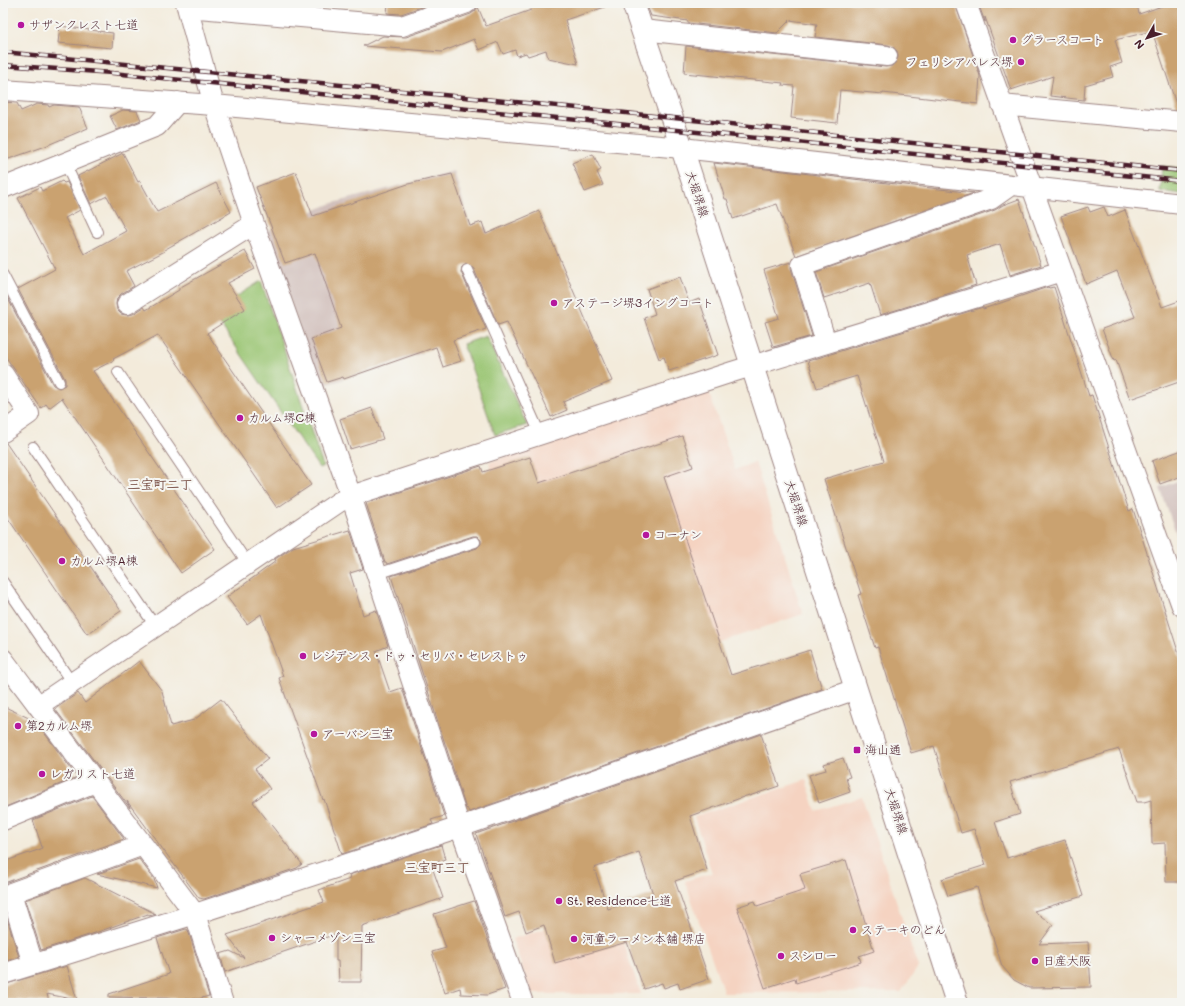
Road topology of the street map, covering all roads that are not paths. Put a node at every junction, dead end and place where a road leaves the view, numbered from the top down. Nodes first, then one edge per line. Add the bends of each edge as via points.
1 (467, 3) edge
2 (633, 3) edge
3 (966, 3) edge
4 (186, 5) edge
5 (642, 30) junction
6 (887, 56) dead end
7 (3, 90) edge
8 (178, 102) junction
9 (214, 105) junction
10 (1002, 105) junction
11 (1182, 122) edge
12 (682, 148) junction
13 (65, 163) junction
14 (1011, 185) junction
15 (3, 188) edge
16 (1032, 188) junction
17 (1182, 204) edge
18 (254, 224) junction
19 (97, 232) dead end
20 (467, 270) dead end
21 (1062, 271) junction
22 (3, 275) edge
23 (127, 304) dead end
24 (826, 343) junction
25 (752, 366) junction
26 (118, 372) dead end
27 (3, 374) edge
28 (59, 382) dead end
29 (3, 432) edge
30 (540, 434) junction
31 (33, 447) dead end
32 (351, 496) junction
33 (475, 542) dead end
34 (248, 564) junction
35 (376, 574) junction
36 (3, 582) edge
37 (1182, 606) edge
38 (155, 626) junction
39 (3, 659) edge
40 (72, 683) junction
41 (856, 689) junction
42 (38, 706) junction
43 (95, 782) junction
44 (3, 820) edge
45 (460, 827) junction
46 (143, 845) junction
47 (195, 914) junction
48 (33, 964) junction
49 (3, 974) edge
50 (223, 1003) edge
51 (523, 1003) edge
52 (957, 1003) edge

1 - 4 street via 402,26
2 - 5 main road, 大堀堺線
3 - 10 street
4 - 9 street
5 - 6 street
5 - 12 main road, 大堀堺線
7 - 8 street
8 - 9 street
8 - 13 street via 157,126
9 - 12 street
9 - 18 street
10 - 11 street
10 - 16 street
12 - 14 street
12 - 25 main road, 大堀堺線
13 - 15 street
13 - 19 lane
14 - 16 street
14 - 24 street via 991,199 802,265
16 - 17 street
16 - 21 street
18 - 23 street
18 - 32 street
20 - 30 lane
21 - 24 street
21 - 37 street
22 - 28 lane
24 - 25 street
25 - 30 street
25 - 41 main road, 大堀堺線
26 - 34 lane
27 - 29 street via 29,414
30 - 32 street
31 - 38 lane
32 - 34 street
32 - 35 street
33 - 35 lane
34 - 38 street
35 - 45 street
36 - 40 lane
38 - 40 street
39 - 42 street
40 - 42 street
41 - 45 street
41 - 52 main road, 大堀堺線
42 - 43 street
43 - 44 street
43 - 46 street
45 - 47 street
45 - 51 street
46 - 47 street
46 - 48 street via 11,893
47 - 48 street
47 - 50 street
48 - 49 street

